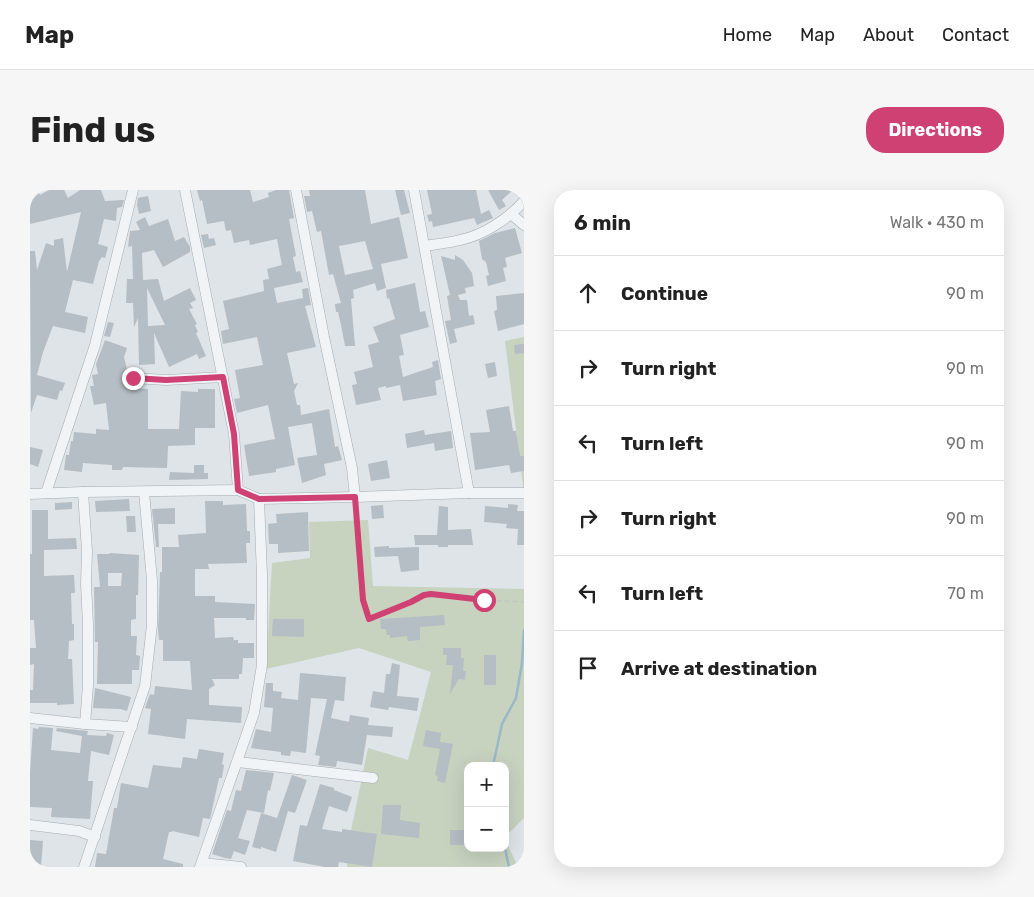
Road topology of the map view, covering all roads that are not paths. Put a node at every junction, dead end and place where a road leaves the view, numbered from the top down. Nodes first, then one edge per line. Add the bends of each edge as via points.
1 (133, 190) edge
2 (185, 190) edge
3 (296, 190) edge
4 (414, 190) edge
5 (524, 202) edge
6 (511, 214) junction
7 (524, 225) edge
8 (425, 246) junction
9 (223, 377) junction
10 (133, 378) dead end
11 (238, 490) junction
12 (83, 492) junction
13 (144, 492) junction
14 (46, 493) junction
15 (469, 493) junction
16 (524, 493) edge
17 (30, 494) edge
18 (355, 497) junction
19 (259, 499) junction
20 (30, 718) edge
21 (85, 724) junction
22 (132, 726) junction
23 (238, 762) junction
24 (373, 778) dead end
25 (30, 825) edge
26 (96, 838) junction
27 (201, 865) edge
28 (84, 867) edge
29 (241, 867) edge

1 - 14 street via 94,345
2 - 9 street
3 - 18 street via 352,468
4 - 8 street
5 - 6 street
6 - 7 street
6 - 8 street via 462,240
8 - 15 street
9 - 10 street
9 - 11 street via 234,434
11 - 13 street
11 - 19 street
12 - 13 street
12 - 14 street
12 - 21 street via 88,624
13 - 22 street via 152,580 152,625 145,686
14 - 17 street
15 - 16 street
15 - 18 street
18 - 19 street
19 - 23 street via 262,665 254,713
20 - 21 street
21 - 22 street
22 - 26 street
23 - 24 street
23 - 27 street
25 - 26 street via 79,831
26 - 28 street
27 - 29 street

